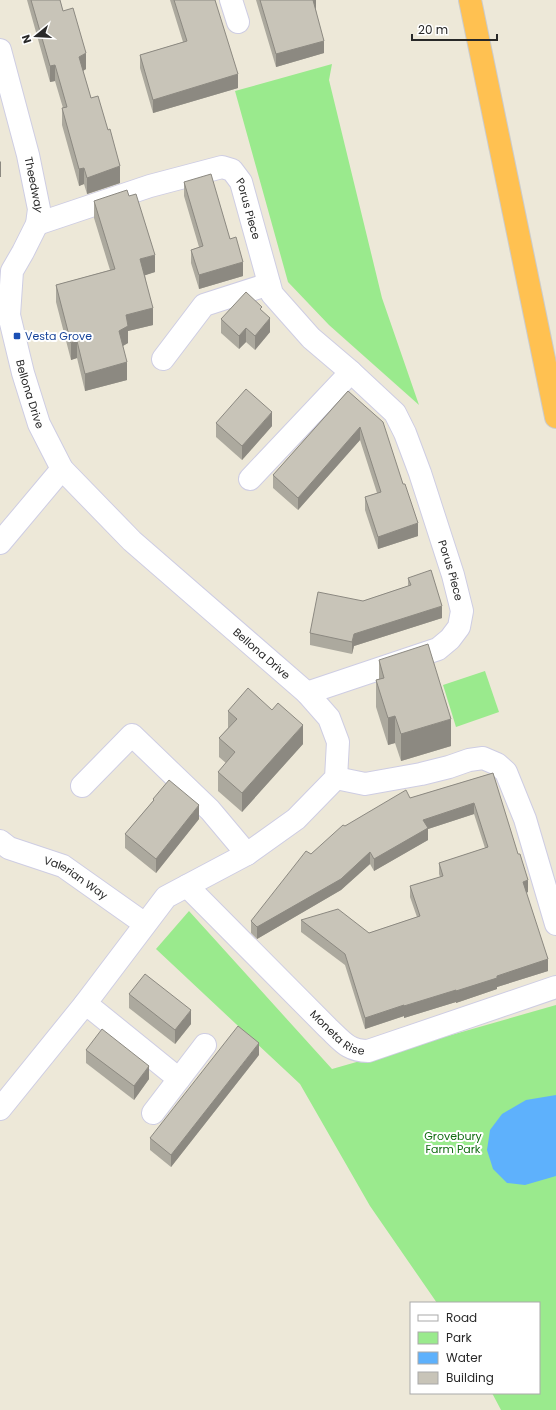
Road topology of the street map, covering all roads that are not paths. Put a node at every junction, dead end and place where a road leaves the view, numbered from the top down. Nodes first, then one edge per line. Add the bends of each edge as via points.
1 (231, 0) edge
2 (470, 0) edge
3 (238, 22) dead end
4 (0, 50) edge
5 (37, 224) junction
6 (6, 273) edge
7 (269, 284) junction
8 (9, 315) joint
9 (163, 358) dead end
10 (351, 372) junction
11 (556, 416) edge
12 (62, 469) junction
13 (250, 480) dead end
14 (0, 543) edge
15 (307, 693) junction
16 (336, 778) junction
17 (82, 786) dead end
18 (3, 849) edge
19 (247, 854) junction
20 (187, 886) junction
21 (145, 924) junction
22 (556, 924) edge
23 (556, 987) edge
24 (85, 1004) junction
25 (205, 1045) dead end
26 (179, 1079) junction
27 (0, 1109) edge
28 (153, 1113) dead end

1 - 3 street
2 - 11 highway
4 - 5 street, Theedway via 38,202
5 - 6 street, Theedway via 23,252
5 - 7 street, Porus Piece via 150,186 222,167 232,170 240,182
6 - 8 street, Theedway
7 - 9 street via 204,305
7 - 10 street, Porus Piece via 272,294 311,338
8 - 12 street, Bellona Drive via 39,424
10 - 13 street
10 - 15 street, Porus Piece via 395,413 405,433 453,575 462,611 459,626 450,639 438,649
12 - 14 street
12 - 15 street, Bellona Drive via 132,541
15 - 16 street, Bellona Drive via 329,718 338,742
16 - 19 street via 296,819
16 - 22 street via 365,784 421,774 469,760 483,758 497,764 506,772 525,819
17 - 19 street via 132,735 210,810
18 - 21 street, Valerian Way via 63,866
19 - 20 street
20 - 21 street via 166,897
20 - 23 street, Moneta Rise via 328,1028 349,1047 358,1051 368,1051
21 - 24 street
24 - 26 street
24 - 27 street
25 - 26 street
26 - 28 street

